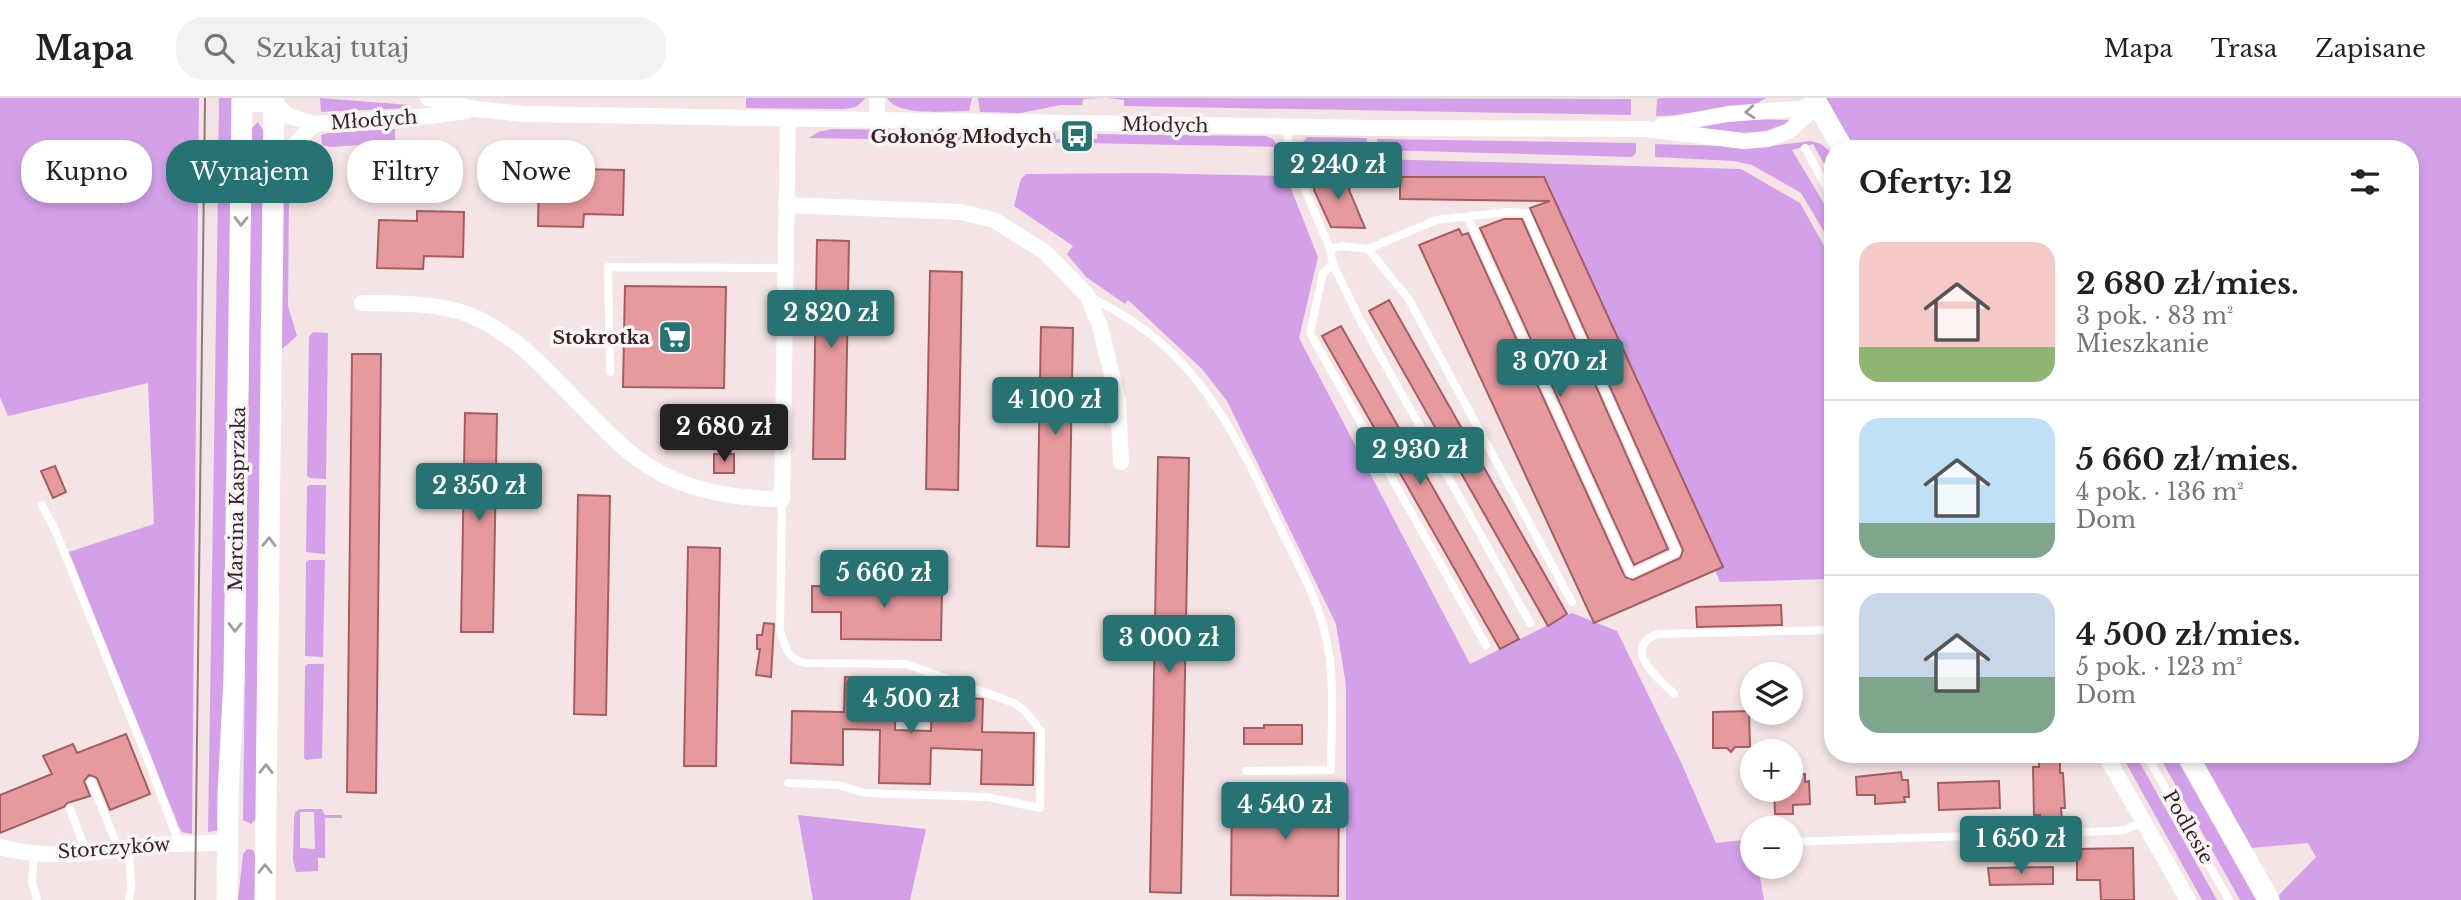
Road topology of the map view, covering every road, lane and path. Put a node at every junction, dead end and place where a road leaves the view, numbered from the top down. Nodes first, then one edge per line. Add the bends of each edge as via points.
1 (428, 98) edge
2 (877, 98) edge
3 (277, 100) edge
4 (242, 101) edge
5 (1816, 102) edge
6 (475, 109) junction
7 (788, 118) junction
8 (877, 120) junction
9 (314, 124) junction
10 (1287, 127) junction
11 (1645, 130) junction
12 (275, 140) edge
13 (299, 140) edge
14 (1838, 140) edge
15 (1805, 148) dead end
16 (1824, 182) edge
17 (274, 203) edge
18 (786, 205) junction
19 (1468, 218) junction
20 (1330, 248) junction
21 (1368, 249) junction
22 (1333, 264) junction
23 (786, 268) junction
24 (1087, 295) junction
25 (362, 303) dead end
26 (610, 372) dead end
27 (1121, 462) dead end
28 (782, 499) junction
29 (42, 505) dead end
30 (1572, 602) dead end
31 (1530, 623) dead end
32 (1824, 630) edge
33 (1486, 645) dead end
34 (1674, 694) dead end
35 (2110, 763) edge
36 (2151, 763) edge
37 (2192, 763) edge
38 (1246, 771) dead end
39 (91, 781) dead end
40 (788, 783) dead end
41 (70, 809) dead end
42 (2143, 821) junction
43 (265, 837) junction
44 (228, 842) junction
45 (1803, 842) edge
46 (179, 843) junction
47 (0, 847) edge
48 (124, 850) junction
49 (34, 852) junction
50 (88, 854) junction
51 (37, 900) edge
52 (129, 900) edge
53 (227, 900) edge
54 (265, 900) edge
55 (2188, 900) edge
56 (2229, 900) edge
57 (2269, 900) edge

1 - 6 street, Młodych
2 - 8 street
3 - 4 street
3 - 9 street, Młodych via 289,117
3 - 12 street, Marcina Kasprzaka
4 -> 44 street, Marcina Kasprzaka
5 -> 11 street, Młodych via 1807,108 1728,114
5 - 11 street, Młodych via 1796,126 1768,139 1744,141
5 - 14 street
6 - 7 street, Młodych via 517,114
6 - 9 street, Młodych
7 - 8 street, Młodych
7 - 18 street
8 - 10 street, Młodych
9 - 13 street, Młodych
10 - 11 street, Młodych
10 - 20 lane via 1290,152
15 - 16 lane
43 -> 17 street, Marcina Kasprzaka
18 - 23 street
18 - 24 street via 961,212 993,220 1045,252
19 - 19 lane via 1526,213 1677,552 1631,574
19 - 21 lane via 1436,219
20 - 21 lane
20 - 22 lane
21 - 30 lane via 1408,298
22 - 31 lane
22 - 33 lane via 1323,274 1310,333
23 - 26 lane via 608,267
23 - 28 street
24 - 27 street via 1100,326 1118,401
24 - 38 lane via 1137,324 1180,361 1215,402 1313,596 1328,647 1331,770
25 - 28 street via 434,306 467,314 519,344 621,444 671,479 736,496
28 - 40 lane via 780,630 794,660 906,664 1014,703 1041,730 1040,808 988,797 864,793 838,785
29 - 46 lane
32 - 34 lane via 1657,634 1643,642 1642,657
35 - 42 street
36 - 56 lane, Podlesie
37 - 57 street, Podlesie
39 - 48 lane
41 - 50 lane
42 - 45 lane via 2113,831
42 - 55 street
43 - 44 street
54 -> 43 street, Marcina Kasprzaka
44 - 46 street, Storczyków
44 - 53 street, Marcina Kasprzaka
46 - 48 street, Storczyków
47 - 49 street, Storczyków
48 - 50 street, Storczyków
48 - 52 lane
49 - 50 street, Storczyków
49 - 51 lane

